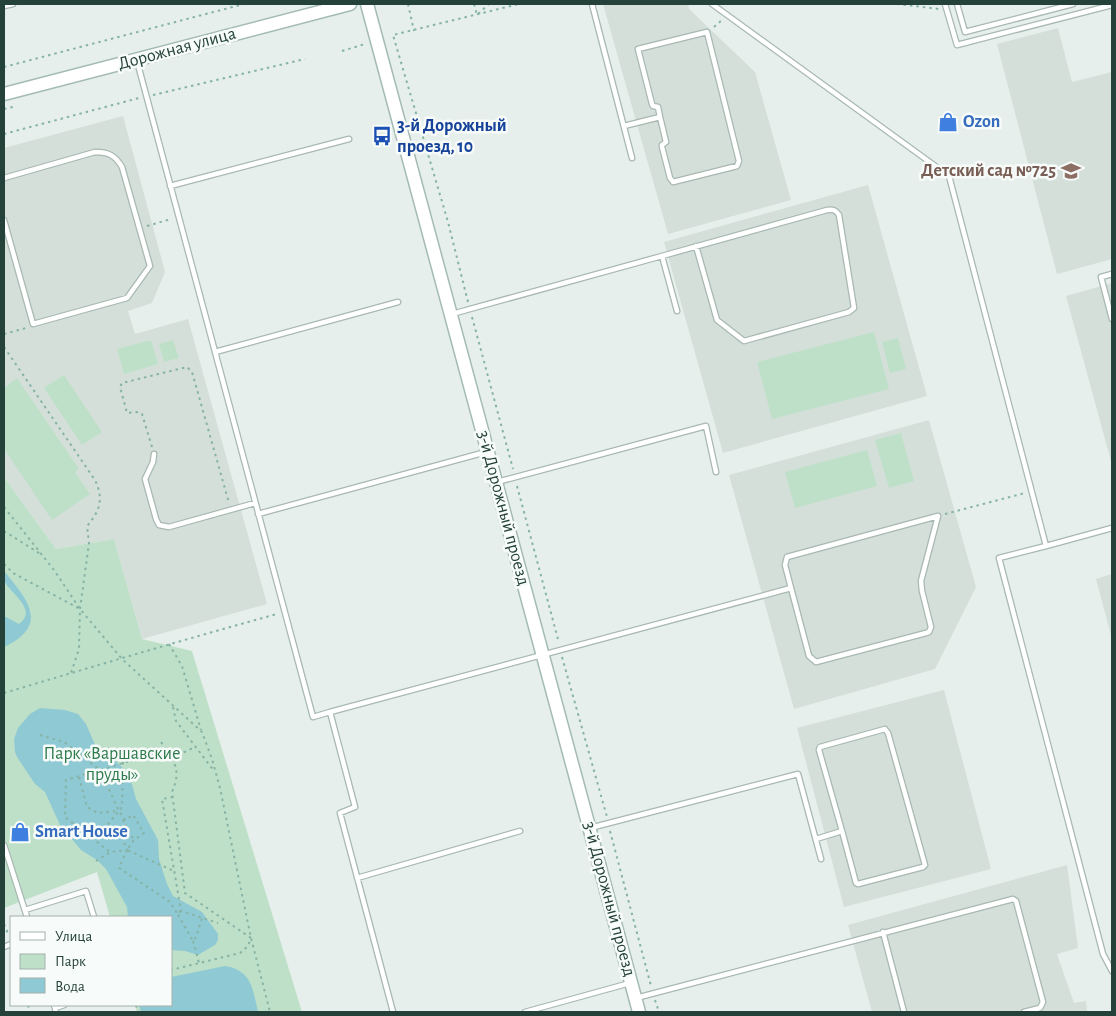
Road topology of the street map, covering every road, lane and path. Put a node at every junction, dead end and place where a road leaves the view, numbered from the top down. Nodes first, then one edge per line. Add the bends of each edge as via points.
1 (13, 4) edge
2 (244, 4) edge
3 (350, 4) edge
4 (368, 4) edge
5 (408, 4) edge
6 (474, 4) edge
7 (489, 4) edge
8 (519, 4) edge
9 (592, 4) edge
10 (712, 4) edge
11 (897, 4) edge
12 (945, 4) edge
13 (958, 4) edge
14 (1073, 4) edge
15 (1112, 5) edge
16 (4, 6) edge
17 (947, 10) junction
18 (727, 14) junction
19 (477, 15) junction
20 (711, 30) dead end
21 (414, 31) junction
22 (393, 35) junction
23 (386, 37) dead end
24 (367, 43) dead end
25 (342, 50) dead end
26 (136, 60) junction
27 (4, 67) edge
28 (4, 94) edge
29 (13, 106) dead end
30 (4, 108) edge
31 (660, 117) junction
32 (624, 126) junction
33 (349, 139) dead end
34 (632, 158) dead end
35 (4, 178) edge
36 (170, 186) junction
37 (178, 217) junction
38 (4, 220) edge
39 (139, 228) junction
40 (696, 246) junction
41 (662, 256) junction
42 (1112, 274) edge
43 (398, 302) dead end
44 (470, 309) junction
45 (678, 311) dead end
46 (451, 314) junction
47 (1112, 319) edge
48 (33, 324) junction
49 (4, 334) edge
50 (4, 347) edge
51 (215, 352) junction
52 (488, 451) junction
53 (154, 454) joint
54 (716, 472) dead end
55 (515, 477) junction
56 (496, 482) junction
57 (1032, 491) junction
58 (255, 503) junction
59 (4, 507) edge
60 (230, 510) junction
61 (258, 514) junction
62 (938, 516) junction
63 (1112, 528) edge
64 (4, 531) edge
65 (1046, 546) junction
66 (44, 556) junction
67 (4, 564) edge
68 (791, 588) junction
69 (80, 609) junction
70 (284, 612) junction
71 (170, 644) junction
72 (560, 649) junction
73 (542, 654) junction
74 (122, 659) junction
75 (71, 673) junction
76 (4, 693) edge
77 (173, 706) junction
78 (330, 712) junction
79 (202, 732) junction
80 (40, 735) dead end
81 (161, 742) dead end
82 (196, 746) junction
83 (166, 750) junction
84 (172, 758) junction
85 (123, 762) junction
86 (100, 770) junction
87 (216, 773) junction
88 (79, 776) junction
89 (173, 797) junction
90 (119, 811) junction
91 (125, 820) junction
92 (608, 823) junction
93 (105, 828) junction
94 (590, 828) junction
95 (520, 831) dead end
96 (842, 832) junction
97 (93, 839) junction
98 (816, 839) junction
99 (134, 840) junction
100 (4, 845) edge
101 (127, 850) junction
102 (110, 852) junction
103 (821, 859) dead end
104 (96, 861) dead end
105 (174, 871) junction
106 (357, 878) junction
107 (25, 910) junction
108 (181, 911) junction
109 (177, 913) junction
110 (27, 916) edge
111 (94, 916) edge
112 (202, 918) junction
113 (218, 923) dead end
114 (4, 924) edge
115 (883, 932) junction
116 (251, 938) junction
117 (193, 941) junction
118 (10, 942) edge
119 (199, 963) junction
120 (172, 970) edge
121 (1112, 971) edge
122 (632, 983) junction
123 (653, 993) junction
124 (636, 998) junction
125 (270, 1012) edge
126 (393, 1012) edge
127 (525, 1012) edge
128 (639, 1012) edge
129 (658, 1012) edge
130 (904, 1012) edge
131 (1024, 1012) edge

1 - 16 lane
2 - 27 path
3 - 26 street, Дорожная улица
4 - 46 street, 3-й Дорожный проезд
5 - 21 path
6 - 19 path
7 - 19 path
8 - 19 path
9 - 32 lane
10 - 18 lane
11 - 17 path
12 - 17 lane
13 - 14 lane via 965,32
15 - 17 lane via 957,46
18 - 20 path
18 - 57 lane via 949,176
19 - 21 path
21 - 22 path
22 - 23 path
22 - 44 path
24 - 25 path
26 - 28 street, Дорожная улица
26 - 36 lane
29 - 30 path
31 - 31 lane via 666,142 662,147 671,181 734,168 739,164 707,32 638,49 652,104 658,107
31 - 32 lane
32 - 34 lane
33 - 36 lane
35 - 39 lane via 94,152 106,152 122,167
36 - 37 lane
37 - 39 path
37 - 51 lane
38 - 48 lane
39 - 48 lane via 150,266 127,298
40 - 40 lane via 834,210 839,215 854,308 742,340 717,320
40 - 41 lane
41 - 44 lane
41 - 45 lane
42 - 47 lane via 1101,278
43 - 51 lane
44 - 46 lane
44 - 55 path
46 - 52 street, 3-й Дорожный проезд
48 - 49 path
50 - 69 path via 96,480 99,489 99,507 87,526 89,543
51 - 58 lane
52 - 56 street, 3-й Дорожный проезд
52 - 61 lane
53 - 60 lane via 145,479 159,525 169,527
53 - 60 path via 142,414 127,413 120,387 187,367 192,372
54 - 55 lane via 706,426
55 - 56 lane
55 - 72 path
56 - 73 street, 3-й Дорожный проезд
57 - 62 path
57 - 65 lane
58 - 60 lane
58 - 61 lane
59 - 66 path
61 - 70 lane
62 - 68 lane via 787,557 785,565
62 - 68 lane via 921,581 931,626 929,632 816,662 809,656
63 - 65 lane
64 - 66 path
65 - 121 lane via 999,558 1103,954
66 - 69 path
67 - 69 path via 13,573
68 - 72 lane
69 - 74 path
69 - 75 path via 79,649
70 - 71 path
70 - 78 lane via 314,717
71 - 74 path
71 - 79 path via 182,666
72 - 73 lane
72 - 92 path
73 - 78 lane
73 - 94 street, 3-й Дорожный проезд
74 - 75 path
74 - 77 path
75 - 76 path
77 - 79 path
77 - 82 path via 176,720
78 - 106 lane via 355,807 340,813
79 - 87 path
80 - 86 path via 64,742
81 - 83 path
82 - 84 path
82 - 87 path
83 - 84 path
83 - 85 path
84 - 89 path via 177,773
85 - 86 path
85 - 90 path via 122,807
86 - 88 path
86 - 90 path
87 - 116 path
88 - 90 path via 87,807 98,813
88 - 97 path via 66,780 65,817
89 - 105 path via 162,799
89 - 116 path via 185,893
90 - 91 path
90 - 93 path
91 - 99 path
91 - 99 path via 133,815 144,833
92 - 94 lane
92 - 98 lane via 798,774
92 - 123 path
93 - 97 path
93 - 101 path via 122,837
94 - 122 street, 3-й Дорожный проезд
95 - 106 lane
96 - 96 lane via 819,748 885,729 925,865 858,884
96 - 98 lane
97 - 102 path
98 - 103 lane
99 - 101 path
100 - 107 lane
101 - 102 path
101 - 105 path
101 - 109 path via 119,868 170,902
102 - 104 path
105 - 108 path
106 - 126 lane
107 - 110 lane
107 - 111 lane via 86,890
108 - 109 path
108 - 112 path
109 - 117 path
112 - 113 path
112 - 117 path
114 - 118 path
115 - 123 lane
115 - 130 lane
115 - 131 lane via 1015,900 1043,1002 1040,1008
116 - 119 path via 240,953
116 - 125 path
117 - 119 path
119 - 120 path
122 - 124 street, 3-й Дорожный проезд
122 - 127 lane
123 - 124 lane
123 - 129 path
124 - 128 street, 3-й Дорожный проезд

